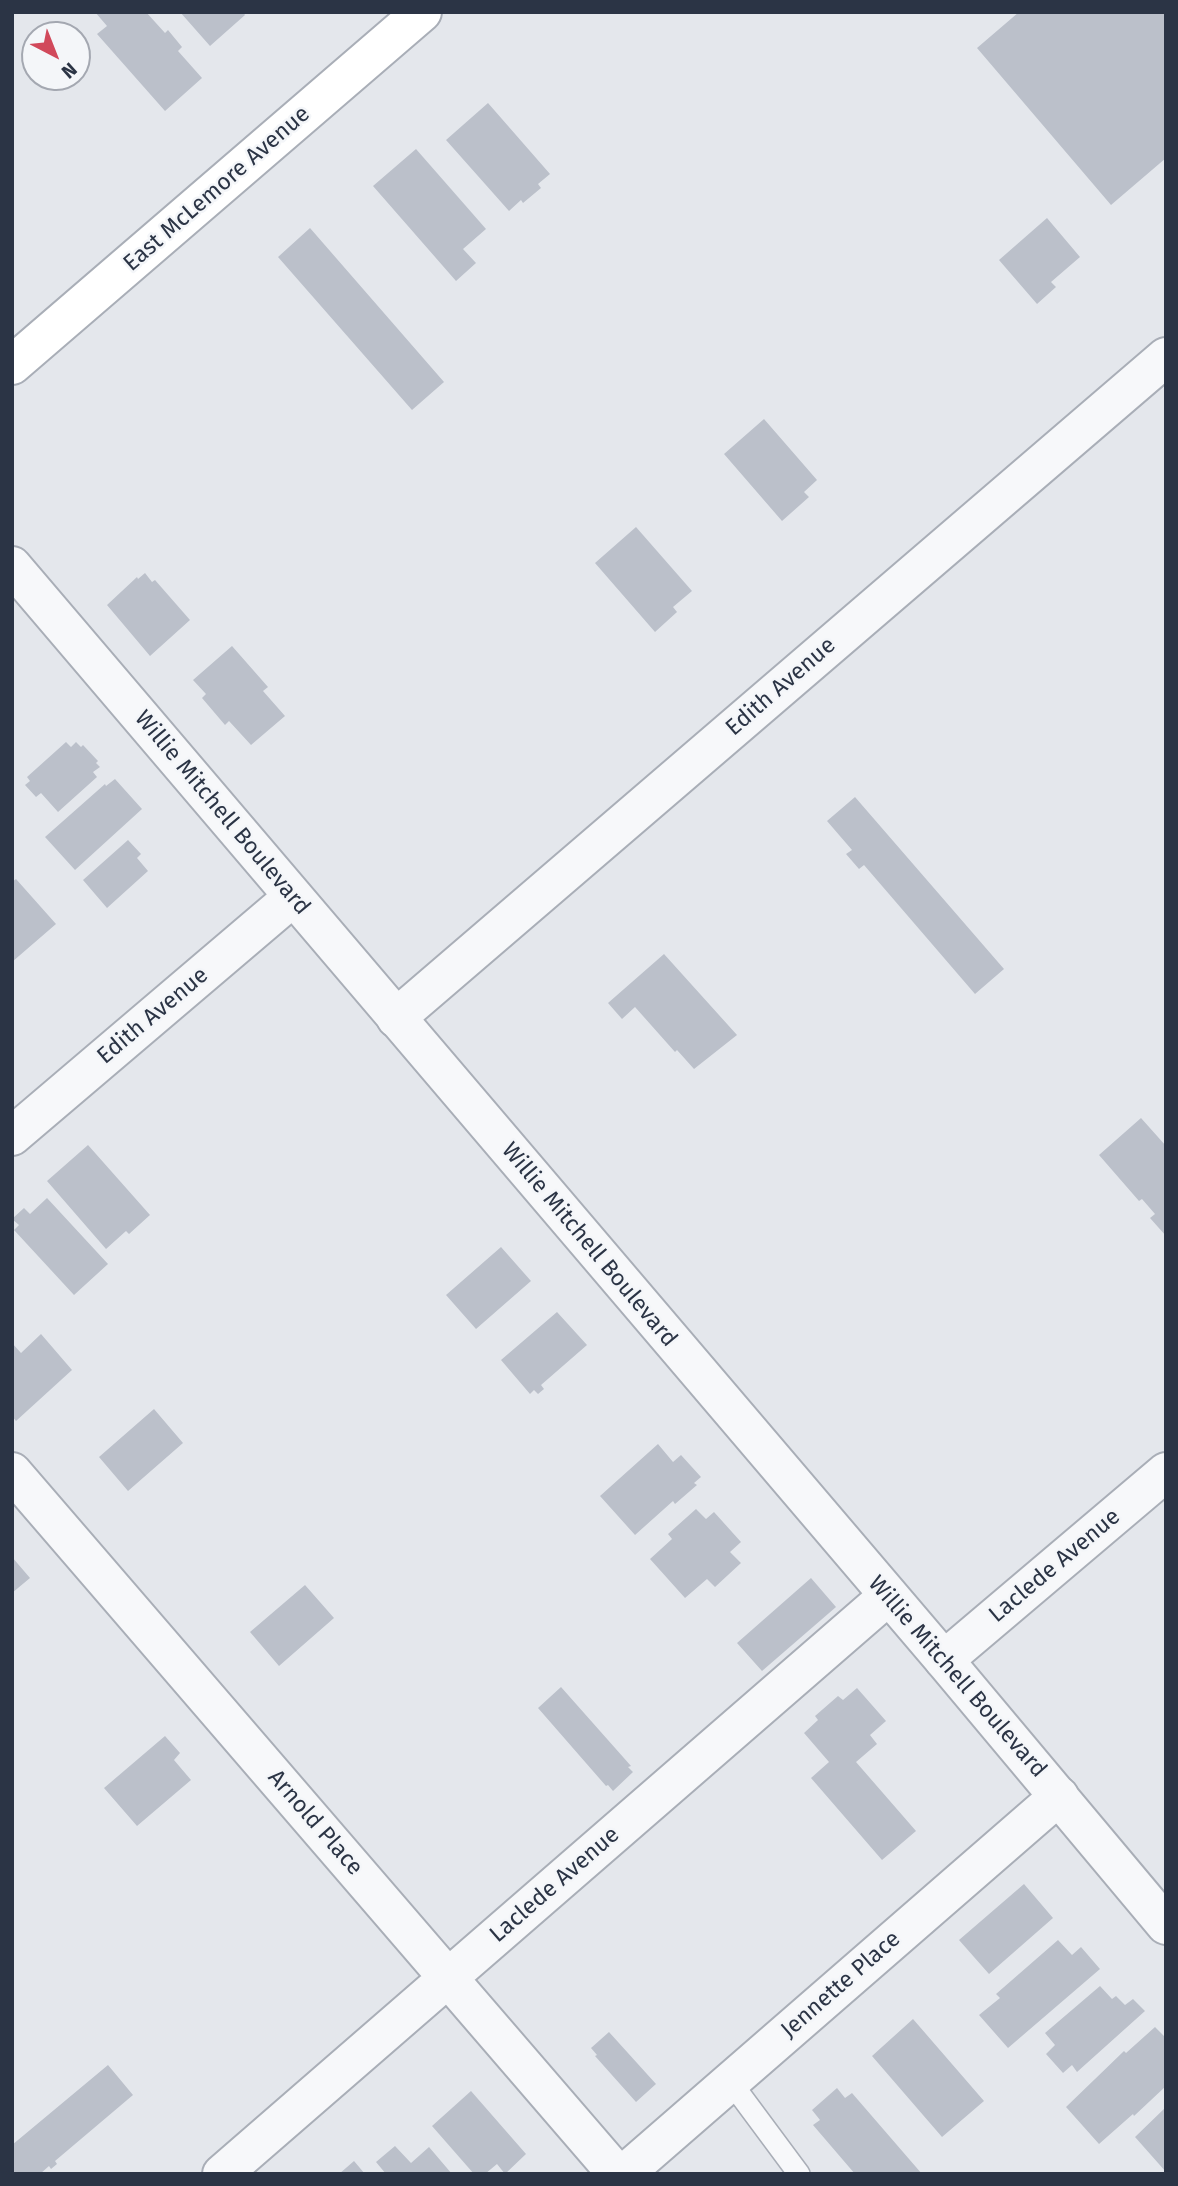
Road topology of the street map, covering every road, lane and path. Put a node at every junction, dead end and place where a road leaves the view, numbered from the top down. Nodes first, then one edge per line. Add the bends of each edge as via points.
1 (422, 12) edge
2 (1166, 358) edge
3 (12, 365) edge
4 (12, 566) edge
5 (293, 897) junction
6 (396, 1018) junction
7 (12, 1136) edge
8 (12, 1472) edge
9 (1166, 1472) edge
10 (888, 1596) junction
11 (944, 1660) junction
12 (1059, 1796) junction
13 (1166, 1925) edge
14 (448, 1977) junction
15 (730, 2081) junction
16 (222, 2174) edge
17 (617, 2174) edge
18 (624, 2174) edge
19 (799, 2174) edge

1 - 3 main road, East McLemore Avenue
2 - 6 street, Edith Avenue
4 - 5 street, Willie Mitchell Boulevard
5 - 6 street, Willie Mitchell Boulevard
5 - 7 street, Edith Avenue
6 - 10 street, Willie Mitchell Boulevard
8 - 14 street, Arnold Place
9 - 11 street, Laclede Avenue
10 - 11 street, Willie Mitchell Boulevard
10 - 14 street, Laclede Avenue
11 - 12 street, Willie Mitchell Boulevard
12 - 13 street, Willie Mitchell Boulevard
12 - 15 street, Jennette Place
14 - 16 street, Laclede Avenue
14 - 17 street, Arnold Place
15 - 18 street, Jennette Place
15 - 19 lane

